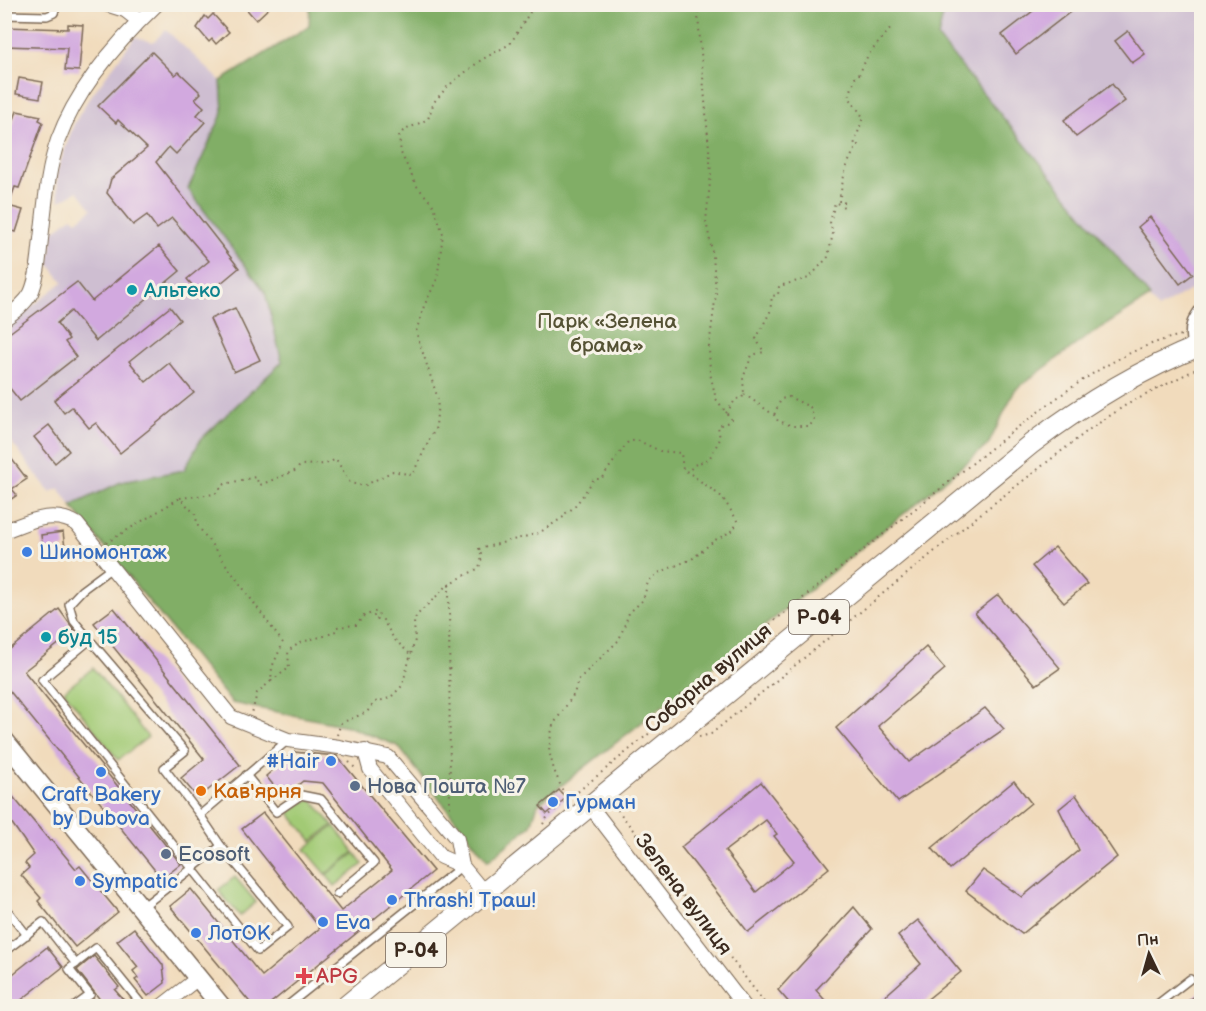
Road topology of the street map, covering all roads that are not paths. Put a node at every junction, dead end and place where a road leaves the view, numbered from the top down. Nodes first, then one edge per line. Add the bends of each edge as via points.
1 (57, 4) edge
2 (106, 4) edge
3 (157, 4) edge
4 (4, 15) edge
5 (139, 21) junction
6 (1202, 305) edge
7 (4, 319) edge
8 (1196, 349) edge
9 (4, 531) edge
10 (113, 567) junction
11 (90, 640) junction
12 (4, 740) edge
13 (288, 740) junction
14 (365, 751) junction
15 (246, 775) junction
16 (591, 807) junction
17 (200, 814) junction
18 (221, 846) junction
19 (462, 867) junction
20 (192, 869) junction
21 (337, 894) dead end
22 (485, 894) junction
23 (4, 906) edge
24 (141, 908) junction
25 (27, 935) junction
26 (4, 952) edge
27 (76, 964) junction
28 (198, 978) junction
29 (1190, 979) dead end
30 (4, 1001) edge
31 (9, 1006) edge
32 (75, 1006) edge
33 (143, 1006) edge
34 (162, 1006) edge
35 (221, 1006) edge
36 (287, 1006) edge
37 (346, 1006) edge
38 (744, 1006) edge
39 (1155, 1006) edge

1 - 4 lane via 54,13 47,16
2 - 5 street via 125,10
3 - 5 street
5 - 7 street via 96,72 66,120 51,169 31,293
6 - 8 lane via 1191,319
8 - 16 main road, Соборна вулиця / Р-04 via 1106,391 1031,444
9 - 10 street via 46,516 59,517 77,524
10 - 11 lane via 69,604 74,621
10 - 13 street via 231,717
11 - 17 lane via 184,751 164,768
11 - 20 lane via 42,680
12 - 24 main road
13 - 14 street
13 - 15 lane
14 - 19 street via 370,769 441,857
14 - 19 street via 388,757 450,830 457,839
15 - 17 lane
15 - 21 lane via 276,812 301,795 321,799 374,863
16 - 22 main road, Соборна вулиця / Р-04
16 - 38 street, Зелена вулиця
17 - 18 lane
18 - 20 lane
18 - 20 lane via 288,927 258,951
19 - 22 street
19 - 36 lane
20 - 24 lane
22 - 37 main road, Соборна вулиця / Р-04
23 - 25 lane
24 - 28 main road
25 - 26 lane
25 - 27 lane via 43,922
27 - 32 lane via 69,969 90,995
27 - 33 lane via 96,948
28 - 34 street
28 - 35 main road
29 - 39 lane
30 - 31 lane

